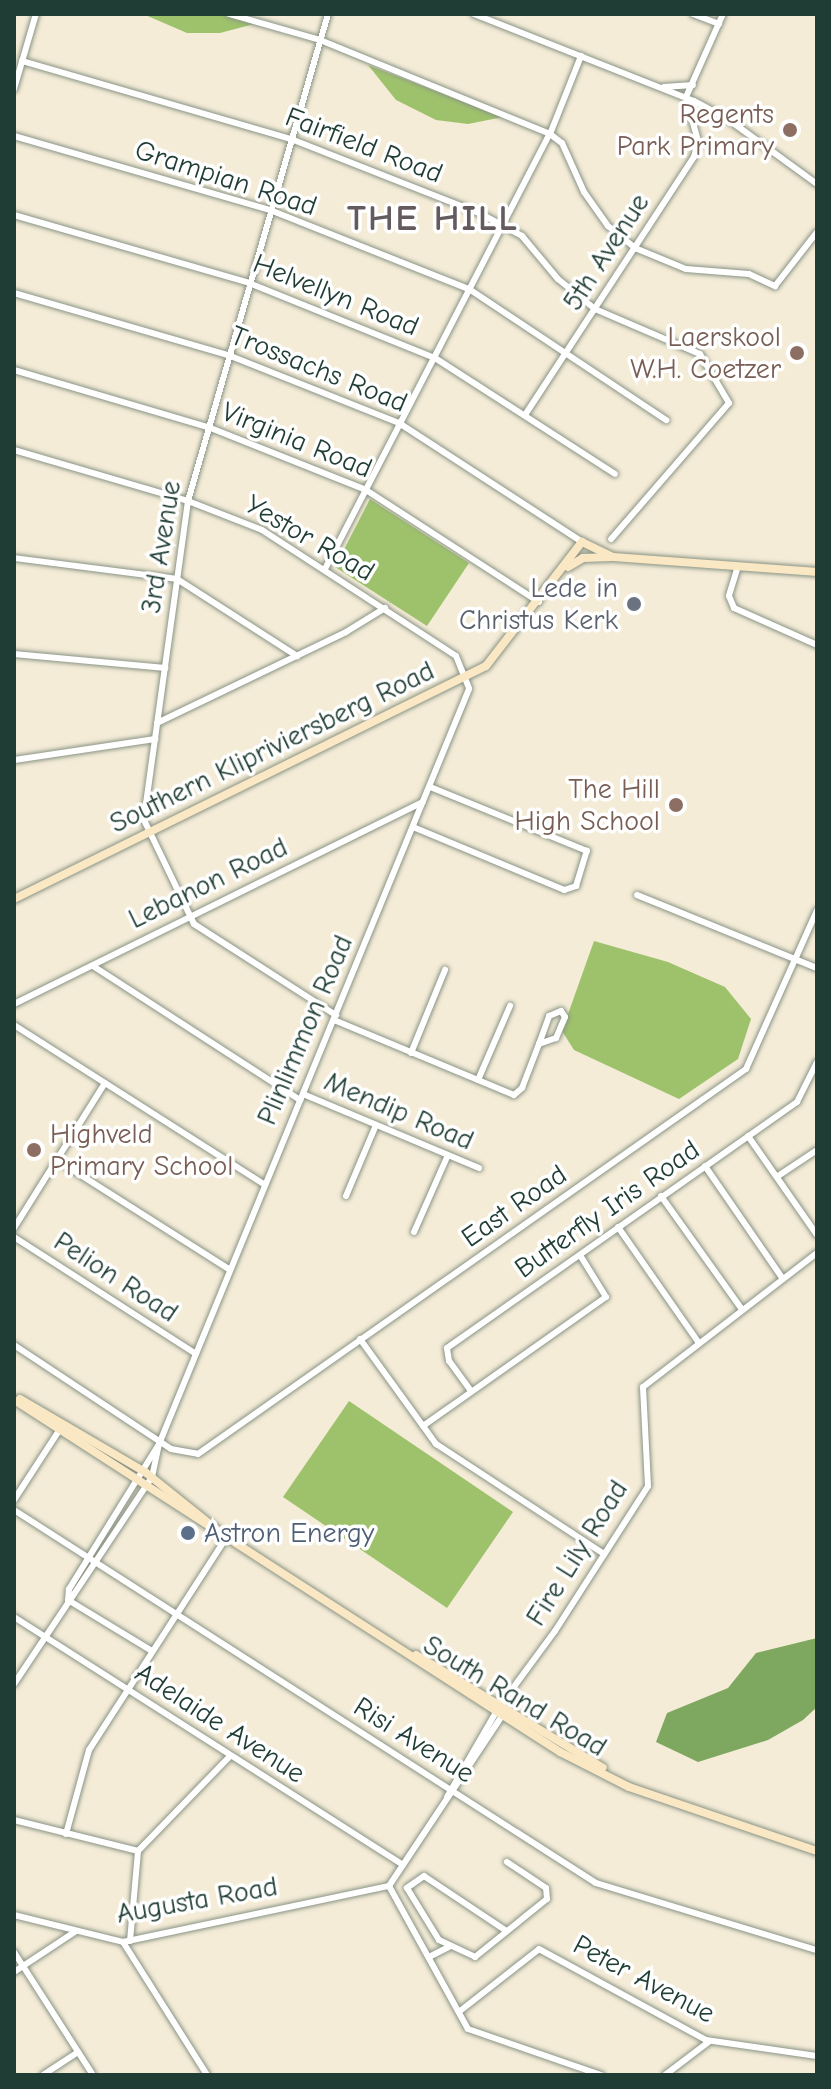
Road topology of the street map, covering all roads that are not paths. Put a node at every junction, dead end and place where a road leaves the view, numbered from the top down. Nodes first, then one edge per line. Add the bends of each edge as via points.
1 (36, 14) edge
2 (229, 14) edge
3 (328, 14) edge
4 (474, 14) edge
5 (693, 14) edge
6 (723, 14) edge
7 (719, 24) junction
8 (320, 40) junction
9 (581, 56) junction
10 (22, 61) junction
11 (696, 82) junction
12 (657, 86) junction
13 (14, 89) edge
14 (686, 97) junction
15 (691, 104) junction
16 (550, 134) junction
17 (14, 136) edge
18 (291, 139) junction
19 (817, 184) edge
20 (270, 210) junction
21 (14, 215) edge
22 (504, 225) junction
23 (817, 232) edge
24 (635, 248) junction
25 (249, 283) junction
26 (469, 289) junction
27 (14, 293) edge
28 (595, 309) junction
29 (566, 352) junction
30 (228, 355) junction
31 (435, 358) junction
32 (14, 370) edge
33 (525, 415) junction
34 (666, 420) dead end
35 (399, 423) junction
36 (208, 427) junction
37 (15, 452) edge
38 (615, 474) dead end
39 (366, 490) junction
40 (188, 501) junction
41 (611, 539) dead end
42 (582, 542) junction
43 (613, 557) junction
44 (14, 558) edge
45 (738, 566) junction
46 (325, 569) junction
47 (561, 572) junction
48 (817, 572) edge
49 (177, 579) junction
50 (539, 602) junction
51 (385, 608) junction
52 (817, 645) edge
53 (14, 654) edge
54 (297, 656) junction
55 (165, 668) junction
56 (466, 676) junction
57 (157, 723) junction
58 (155, 739) junction
59 (14, 760) edge
60 (430, 787) junction
61 (423, 802) junction
62 (413, 827) junction
63 (147, 833) junction
64 (637, 895) dead end
65 (14, 899) edge
66 (817, 910) edge
67 (188, 917) junction
68 (796, 960) junction
69 (93, 966) junction
70 (817, 968) edge
71 (445, 970) dead end
72 (14, 1004) edge
73 (510, 1006) dead end
74 (335, 1018) junction
75 (14, 1025) edge
76 (539, 1044) junction
77 (411, 1053) junction
78 (817, 1062) edge
79 (478, 1080) junction
80 (814, 1080) edge
81 (105, 1083) junction
82 (301, 1097) junction
83 (376, 1125) junction
84 (748, 1136) junction
85 (817, 1150) edge
86 (448, 1155) junction
87 (57, 1160) junction
88 (705, 1166) junction
89 (479, 1168) dead end
90 (778, 1176) junction
91 (264, 1184) junction
92 (346, 1196) dead end
93 (661, 1196) junction
94 (618, 1227) junction
95 (14, 1228) edge
96 (414, 1232) dead end
97 (817, 1235) edge
98 (14, 1237) edge
99 (817, 1253) edge
100 (580, 1255) junction
101 (230, 1270) junction
102 (783, 1279) junction
103 (741, 1308) junction
104 (360, 1339) junction
105 (699, 1343) junction
106 (14, 1345) edge
107 (195, 1353) junction
108 (471, 1391) junction
109 (14, 1398) edge
110 (62, 1426) junction
111 (423, 1426) junction
112 (160, 1442) junction
113 (143, 1471) junction
114 (152, 1477) junction
115 (136, 1481) junction
116 (145, 1487) junction
117 (14, 1500) edge
118 (14, 1510) edge
119 (226, 1536) junction
120 (604, 1554) junction
121 (89, 1558) junction
122 (98, 1563) junction
123 (68, 1600) junction
124 (176, 1614) junction
125 (14, 1617) edge
126 (45, 1637) junction
127 (152, 1651) junction
128 (14, 1684) edge
129 (127, 1690) junction
130 (502, 1710) junction
131 (230, 1756) junction
132 (452, 1790) junction
133 (14, 1820) edge
134 (66, 1834) junction
135 (138, 1851) junction
136 (817, 1851) edge
137 (507, 1862) dead end
138 (403, 1865) junction
139 (389, 1886) junction
140 (14, 1915) edge
141 (505, 1930) junction
142 (76, 1931) junction
143 (127, 1942) junction
144 (449, 1947) junction
145 (817, 1950) edge
146 (14, 1952) edge
147 (429, 1957) junction
148 (22, 1966) junction
149 (14, 1972) edge
150 (460, 2011) junction
151 (710, 2041) junction
152 (78, 2052) junction
153 (817, 2056) edge
154 (43, 2075) edge
155 (93, 2075) edge
156 (207, 2075) edge
157 (601, 2075) edge
158 (665, 2075) edge

1 - 10 street
2 - 8 street
3 - 8 street, 3rd Avenue
4 - 9 street
5 - 7 street
6 - 7 street
7 - 11 street
8 - 16 street
8 - 18 street, 3rd Avenue
9 - 12 street
9 - 16 street
10 - 13 street
10 - 18 street, Fairfield Road
11 - 12 street
11 - 14 street
11 - 15 street, 5th Avenue
12 - 14 street
14 - 15 street
15 - 19 street via 738,126
15 - 24 street, 5th Avenue via 696,153
16 - 22 street
16 - 24 street via 562,143 597,211
17 - 20 street, Grampian Road
18 - 20 street, 3rd Avenue
18 - 22 street, Fairfield Road
20 - 25 street, 3rd Avenue
20 - 26 street, Grampian Road
21 - 25 street, Helvellyn Road
22 - 26 street
22 - 28 street, Fairfield Road
23 - 24 street via 775,286 749,274 686,269
24 - 28 street, 5th Avenue
25 - 30 street, 3rd Avenue
25 - 31 street, Helvellyn Road
26 - 29 street, Grampian Road
26 - 31 street
27 - 30 street, Trossachs Road
28 - 29 street, 5th Avenue
28 - 41 street, Fairfield Road via 700,354 729,401
29 - 33 street, 5th Avenue
29 - 34 street, Grampian Road
30 - 35 street, Trossachs Road
30 - 36 street, 3rd Avenue
31 - 33 street, Helvellyn Road
31 - 35 street
32 - 36 street, Virginia Road
33 - 38 street, Helvellyn Road
35 - 39 street
35 - 42 street, Trossachs Road
36 - 39 street, Virginia Road
36 - 40 street, 3rd Avenue
37 - 40 street, Yestor Road
39 - 46 street
39 - 50 street, Virginia Road
40 - 46 street, Yestor Road via 262,530
40 - 49 street, 3rd Avenue
42 - 43 main road
42 - 47 main road, Southern Klipriviersberg Road
43 - 45 main road
43 - 47 main road via 583,558
44 - 49 street
45 - 48 main road
45 - 52 street via 729,596 734,608
46 - 51 street, Yestor Road
47 - 50 main road, Southern Klipriviersberg Road
49 - 54 street
49 - 55 street, 3rd Avenue
50 - 56 main road, Southern Klipriviersberg Road via 493,659
51 - 54 street
51 - 56 street, Yestor Road via 456,656
53 - 55 street
54 - 57 street
55 - 57 street, 3rd Avenue
56 - 60 street, Plinlimmon Road via 468,696
56 - 63 main road, Southern Klipriviersberg Road
57 - 58 street, 3rd Avenue
58 - 59 street
58 - 63 street, 3rd Avenue
60 - 61 street, Plinlimmon Road
60 - 62 street via 587,851 576,886 564,890
61 - 62 street, Plinlimmon Road
61 - 67 street, Lebanon Road
62 - 74 street, Plinlimmon Road
63 - 65 main road, Southern Klipriviersberg Road
63 - 67 street
64 - 68 street
66 - 68 street, East Road
67 - 69 street, Lebanon Road
67 - 74 street
68 - 70 street
68 - 104 street, East Road via 746,1069
69 - 72 street, Lebanon Road
69 - 82 street, Mendip Road
71 - 77 street
73 - 79 street
74 - 77 street
74 - 82 street, Plinlimmon Road
75 - 81 street
76 - 76 street via 556,1038 565,1017 561,1011 549,1016
76 - 79 street via 519,1093
77 - 79 street
78 - 80 street, Butterfly Iris Road
80 - 84 street, Butterfly Iris Road via 797,1102
81 - 87 street
81 - 91 street
82 - 83 street, Mendip Road
82 - 91 street, Plinlimmon Road
83 - 86 street, Mendip Road
83 - 92 street
84 - 88 street, Butterfly Iris Road
84 - 90 street
85 - 90 street
86 - 89 street, Mendip Road
86 - 96 street
87 - 95 street
87 - 101 street
88 - 93 street, Butterfly Iris Road
88 - 102 street
90 - 97 street
91 - 101 street, Plinlimmon Road
93 - 94 street, Butterfly Iris Road
93 - 103 street
94 - 100 street, Butterfly Iris Road
94 - 105 street
98 - 107 street, Pelion Road
99 - 102 street, Fire Lily Road
100 - 108 street, Butterfly Iris Road via 447,1348 449,1361
100 - 108 street via 606,1297
101 - 107 street, Plinlimmon Road
102 - 103 street, Fire Lily Road
103 - 105 street, Fire Lily Road
104 - 111 street
104 - 112 street, East Road via 198,1454 181,1454
105 - 120 street, Fire Lily Road via 643,1387 648,1486
106 - 112 street
107 - 112 street, Plinlimmon Road
108 - 111 street
109 - 110 main road, South Rand Road
110 - 113 main road, South Rand Road
110 - 115 main road, South Rand Road
110 - 117 street
111 - 120 street via 436,1444
112 - 113 street, Plinlimmon Road
112 - 114 street, Plinlimmon Road
113 - 114 main road, South Rand Road
113 - 115 street, Plinlimmon Road
114 - 116 street
114 - 119 main road, South Rand Road
115 - 116 main road, South Rand Road
115 - 121 street, Plinlimmon Road
116 - 119 main road, South Rand Road
116 - 122 street
118 - 121 street, Risi Avenue
119 - 124 street
119 - 130 main road, South Rand Road
120 - 130 street, Fire Lily Road
121 - 122 street, Risi Avenue
121 - 123 street, Plinlimmon Road via 69,1589
122 - 123 street
122 - 124 street, Risi Avenue
123 - 126 street
123 - 127 street
124 - 127 street
124 - 132 street, Risi Avenue
125 - 126 street, Adelaide Avenue
126 - 128 street
126 - 129 street, Adelaide Avenue
127 - 129 street
129 - 131 street, Adelaide Avenue
129 - 134 street via 89,1750
130 - 132 street, Fire Lily Road
130 - 136 main road, South Rand Road via 638,1789
131 - 135 street
131 - 138 street, Adelaide Avenue
132 - 138 street, Fire Lily Road
132 - 145 street, Risi Avenue via 606,1887
133 - 134 street
134 - 135 street
135 - 143 street
137 - 141 street via 540,1883 548,1895
138 - 139 street
139 - 143 street, Augusta Road
139 - 147 street
140 - 142 street, Augusta Road
141 - 144 street via 475,1957
141 - 144 street via 418,1877 408,1885 408,1895
142 - 143 street, Augusta Road
142 - 148 street
143 - 156 street
144 - 147 street
146 - 148 street
147 - 150 street
148 - 149 street
148 - 152 street
150 - 151 street, Peter Avenue via 531,1952 546,1951
150 - 157 street via 466,2026 478,2035
151 - 153 street, Peter Avenue
151 - 158 street
152 - 154 street
152 - 155 street

